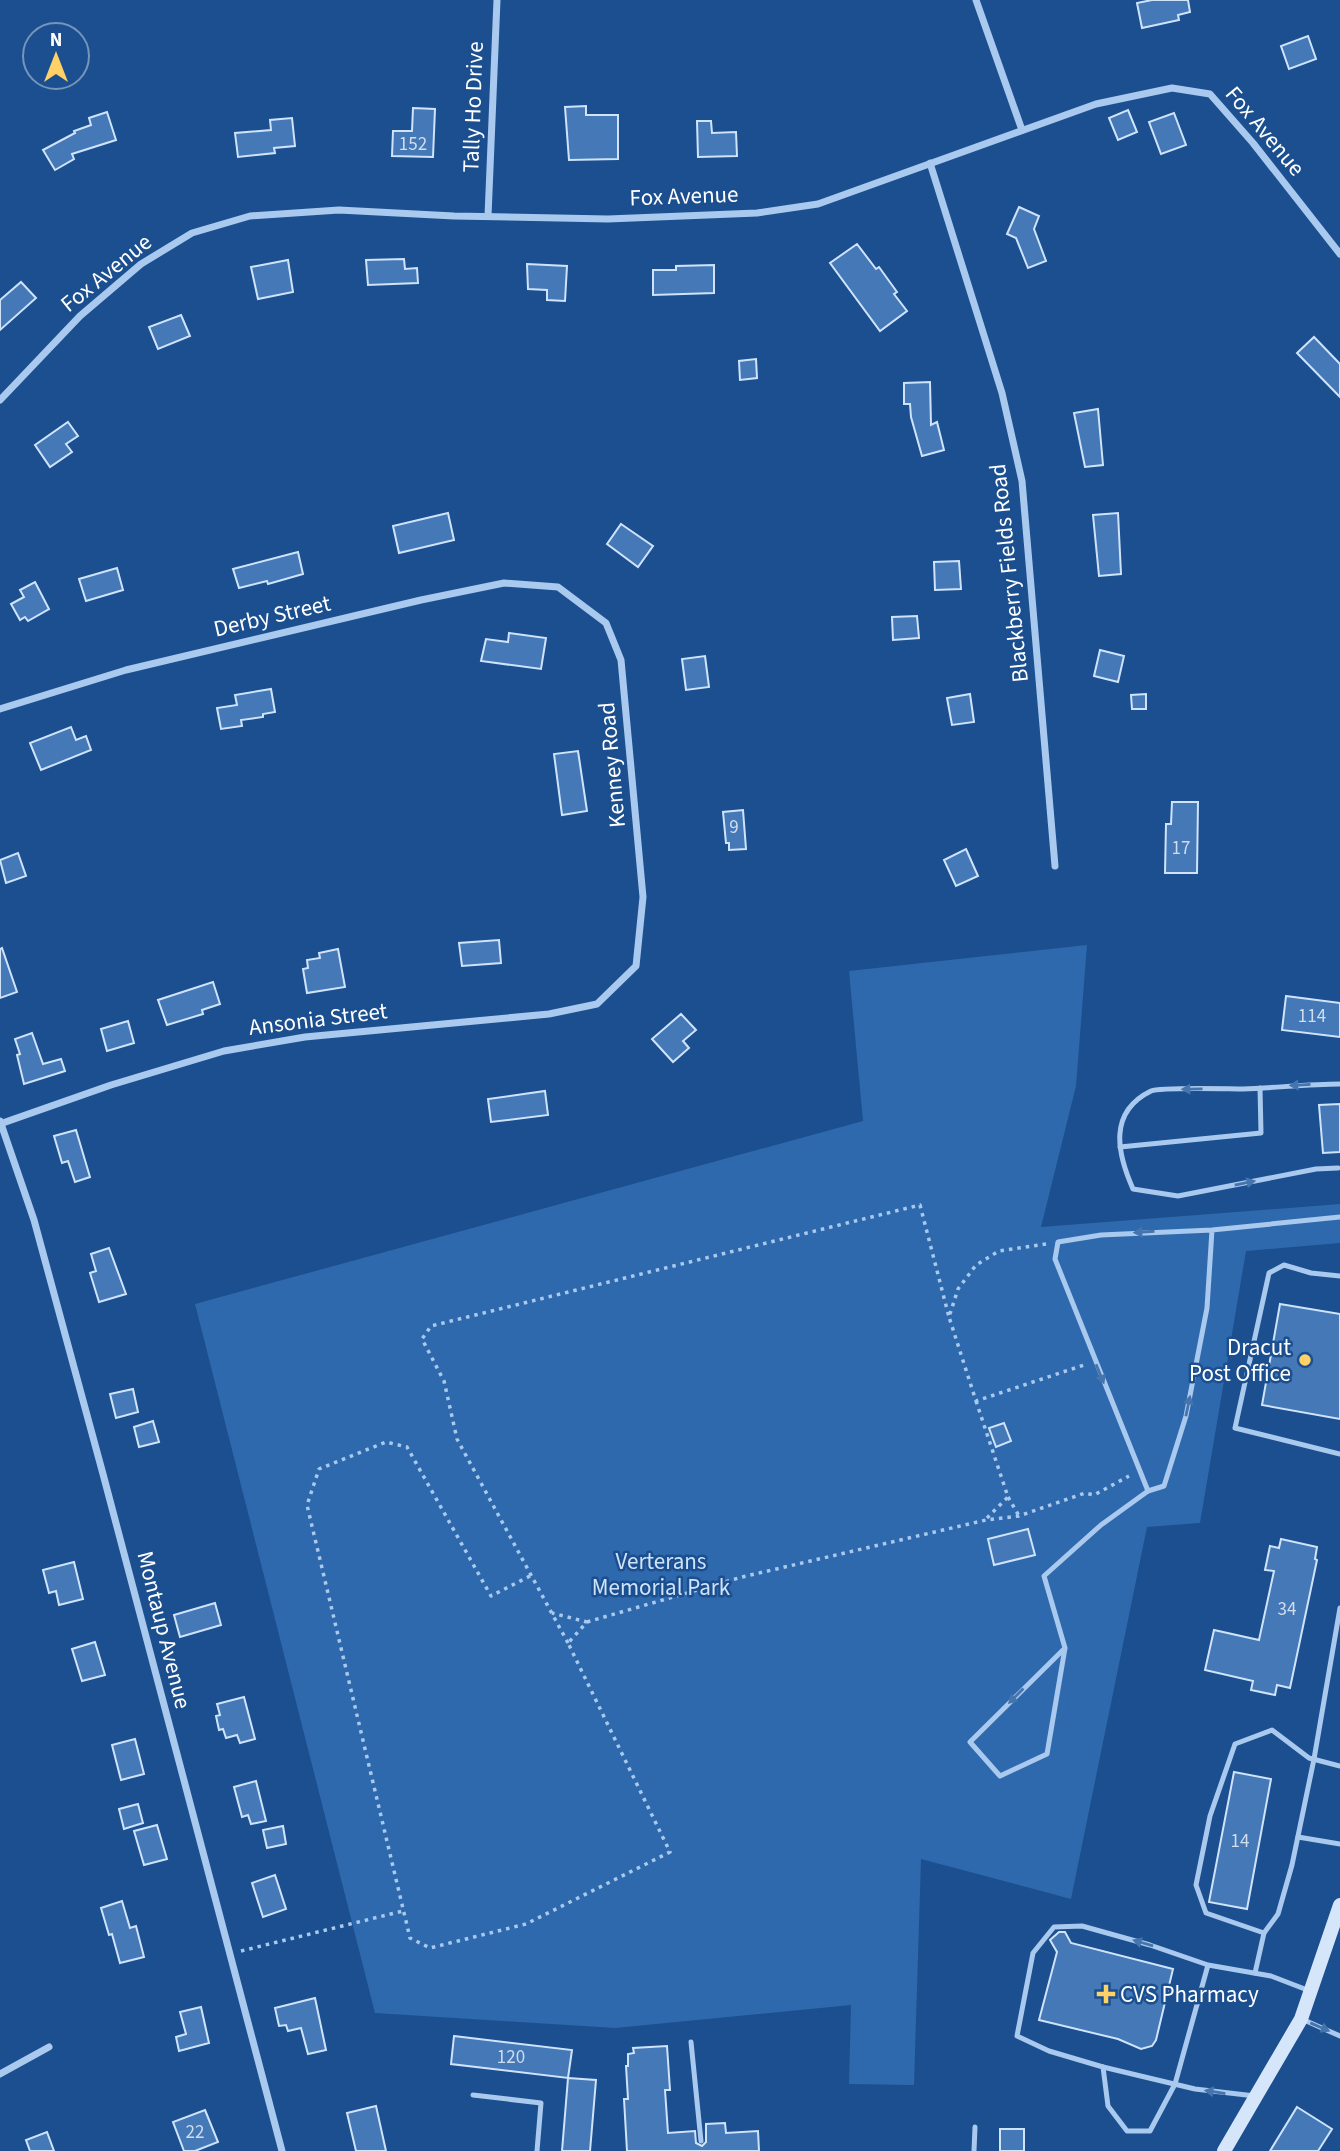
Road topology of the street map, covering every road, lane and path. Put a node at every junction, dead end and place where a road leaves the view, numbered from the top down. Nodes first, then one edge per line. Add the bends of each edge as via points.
1 (497, 0) edge
2 (976, 0) edge
3 (1022, 130) junction
4 (930, 163) junction
5 (488, 216) junction
6 (1340, 254) edge
7 (0, 400) edge
8 (558, 587) joint
9 (0, 709) edge
10 (1055, 866) dead end
11 (636, 967) joint
12 (1340, 1084) edge
13 (1260, 1088) junction
14 (0, 1123) edge
15 (1119, 1147) junction
16 (1338, 1168) dead end
17 (1340, 1217) edge
18 (1212, 1230) junction
19 (1058, 1242) junction
20 (1340, 1276) edge
21 (949, 1317) junction
22 (1095, 1362) junction
23 (976, 1401) junction
24 (1340, 1454) edge
25 (1139, 1470) junction
26 (1148, 1491) junction
27 (1008, 1497) junction
28 (1019, 1516) junction
29 (986, 1520) junction
30 (530, 1576) junction
31 (1340, 1608) edge
32 (552, 1613) junction
33 (587, 1622) junction
34 (568, 1643) junction
35 (1065, 1648) junction
36 (1314, 1759) junction
37 (1340, 1766) edge
38 (1298, 1837) junction
39 (1340, 1844) edge
40 (1340, 1905) edge
41 (402, 1911) junction
42 (1264, 1933) junction
43 (229, 1954) junction
44 (1208, 1965) junction
45 (1255, 1973) junction
46 (1311, 1991) junction
47 (1301, 2019) junction
48 (1340, 2036) edge
49 (691, 2042) dead end
50 (49, 2047) dead end
51 (1103, 2067) junction
52 (0, 2074) edge
53 (1175, 2084) junction
54 (473, 2095) dead end
55 (1256, 2096) junction
56 (975, 2127) dead end
57 (701, 2141) dead end
58 (282, 2151) edge
59 (537, 2151) edge
60 (974, 2151) edge
61 (1224, 2151) edge

1 - 5 street, Tally Ho Drive
2 - 3 street
3 - 4 street, Fox Avenue
3 - 6 street, Fox Avenue via 1096,104 1172,88 1210,94
4 - 5 street, Fox Avenue via 818,204 757,213 608,219
4 - 10 street, Blackberry Fields Road via 1002,393 1022,481
5 - 7 street, Fox Avenue via 339,210 250,216 192,233 141,264 80,316
8 - 9 street, Derby Street via 505,583 421,600 126,670
8 - 11 street, Kenney Road via 606,623 621,660 643,897
11 - 14 street, Ansonia Street via 597,1004 549,1014 305,1037 224,1051
12 -> 13 lane
13 -> 15 lane via 1153,1090 1129,1108
13 - 15 lane via 1261,1133
14 - 43 street, Montaup Avenue via 34,1220
15 -> 16 lane via 1133,1189 1178,1196
17 - 18 lane
18 -> 19 lane via 1101,1235
26 -> 18 lane via 1164,1486 1186,1416 1207,1308
19 - 21 path via 999,1251 976,1265 958,1289
19 - 22 lane via 1055,1259
20 - 24 lane via 1283,1265 1269,1273 1235,1428
21 - 23 path
21 - 30 path via 920,1205 431,1326 422,1339 444,1381 457,1439
22 - 23 path
22 -> 25 lane
23 - 27 path
25 - 26 lane
25 - 28 path via 1094,1495 1085,1493
26 - 35 lane via 1044,1576
27 - 28 path
27 - 29 path
28 - 29 path
29 - 33 path via 742,1577
30 - 32 path
30 - 41 path via 491,1595 407,1447 386,1442 319,1469 307,1505
31 - 36 lane
32 - 33 path
32 - 34 path
33 - 34 path
34 - 41 path via 670,1853 526,1924 430,1948 410,1938
35 -> 35 lane via 970,1742 1000,1776 1047,1755
36 - 37 lane
36 - 38 lane
36 - 42 lane via 1272,1730 1235,1744 1210,1816 1196,1885 1206,1913
38 - 39 lane
38 - 42 lane via 1278,1914
40 - 46 main road
41 - 43 path
42 - 45 lane
43 - 58 street, Montaup Avenue
44 - 45 lane
44 -> 51 lane via 1082,1926 1054,1927 1033,1953 1017,2036
44 - 53 lane
45 - 46 lane
46 - 47 main road
47 -> 48 lane
47 - 55 main road
49 - 57 lane
50 - 52 street
51 - 53 lane
51 - 53 lane via 1108,2105 1127,2131 1150,2130
55 -> 53 lane
54 - 59 lane via 541,2103
55 - 61 main road
56 - 60 lane

